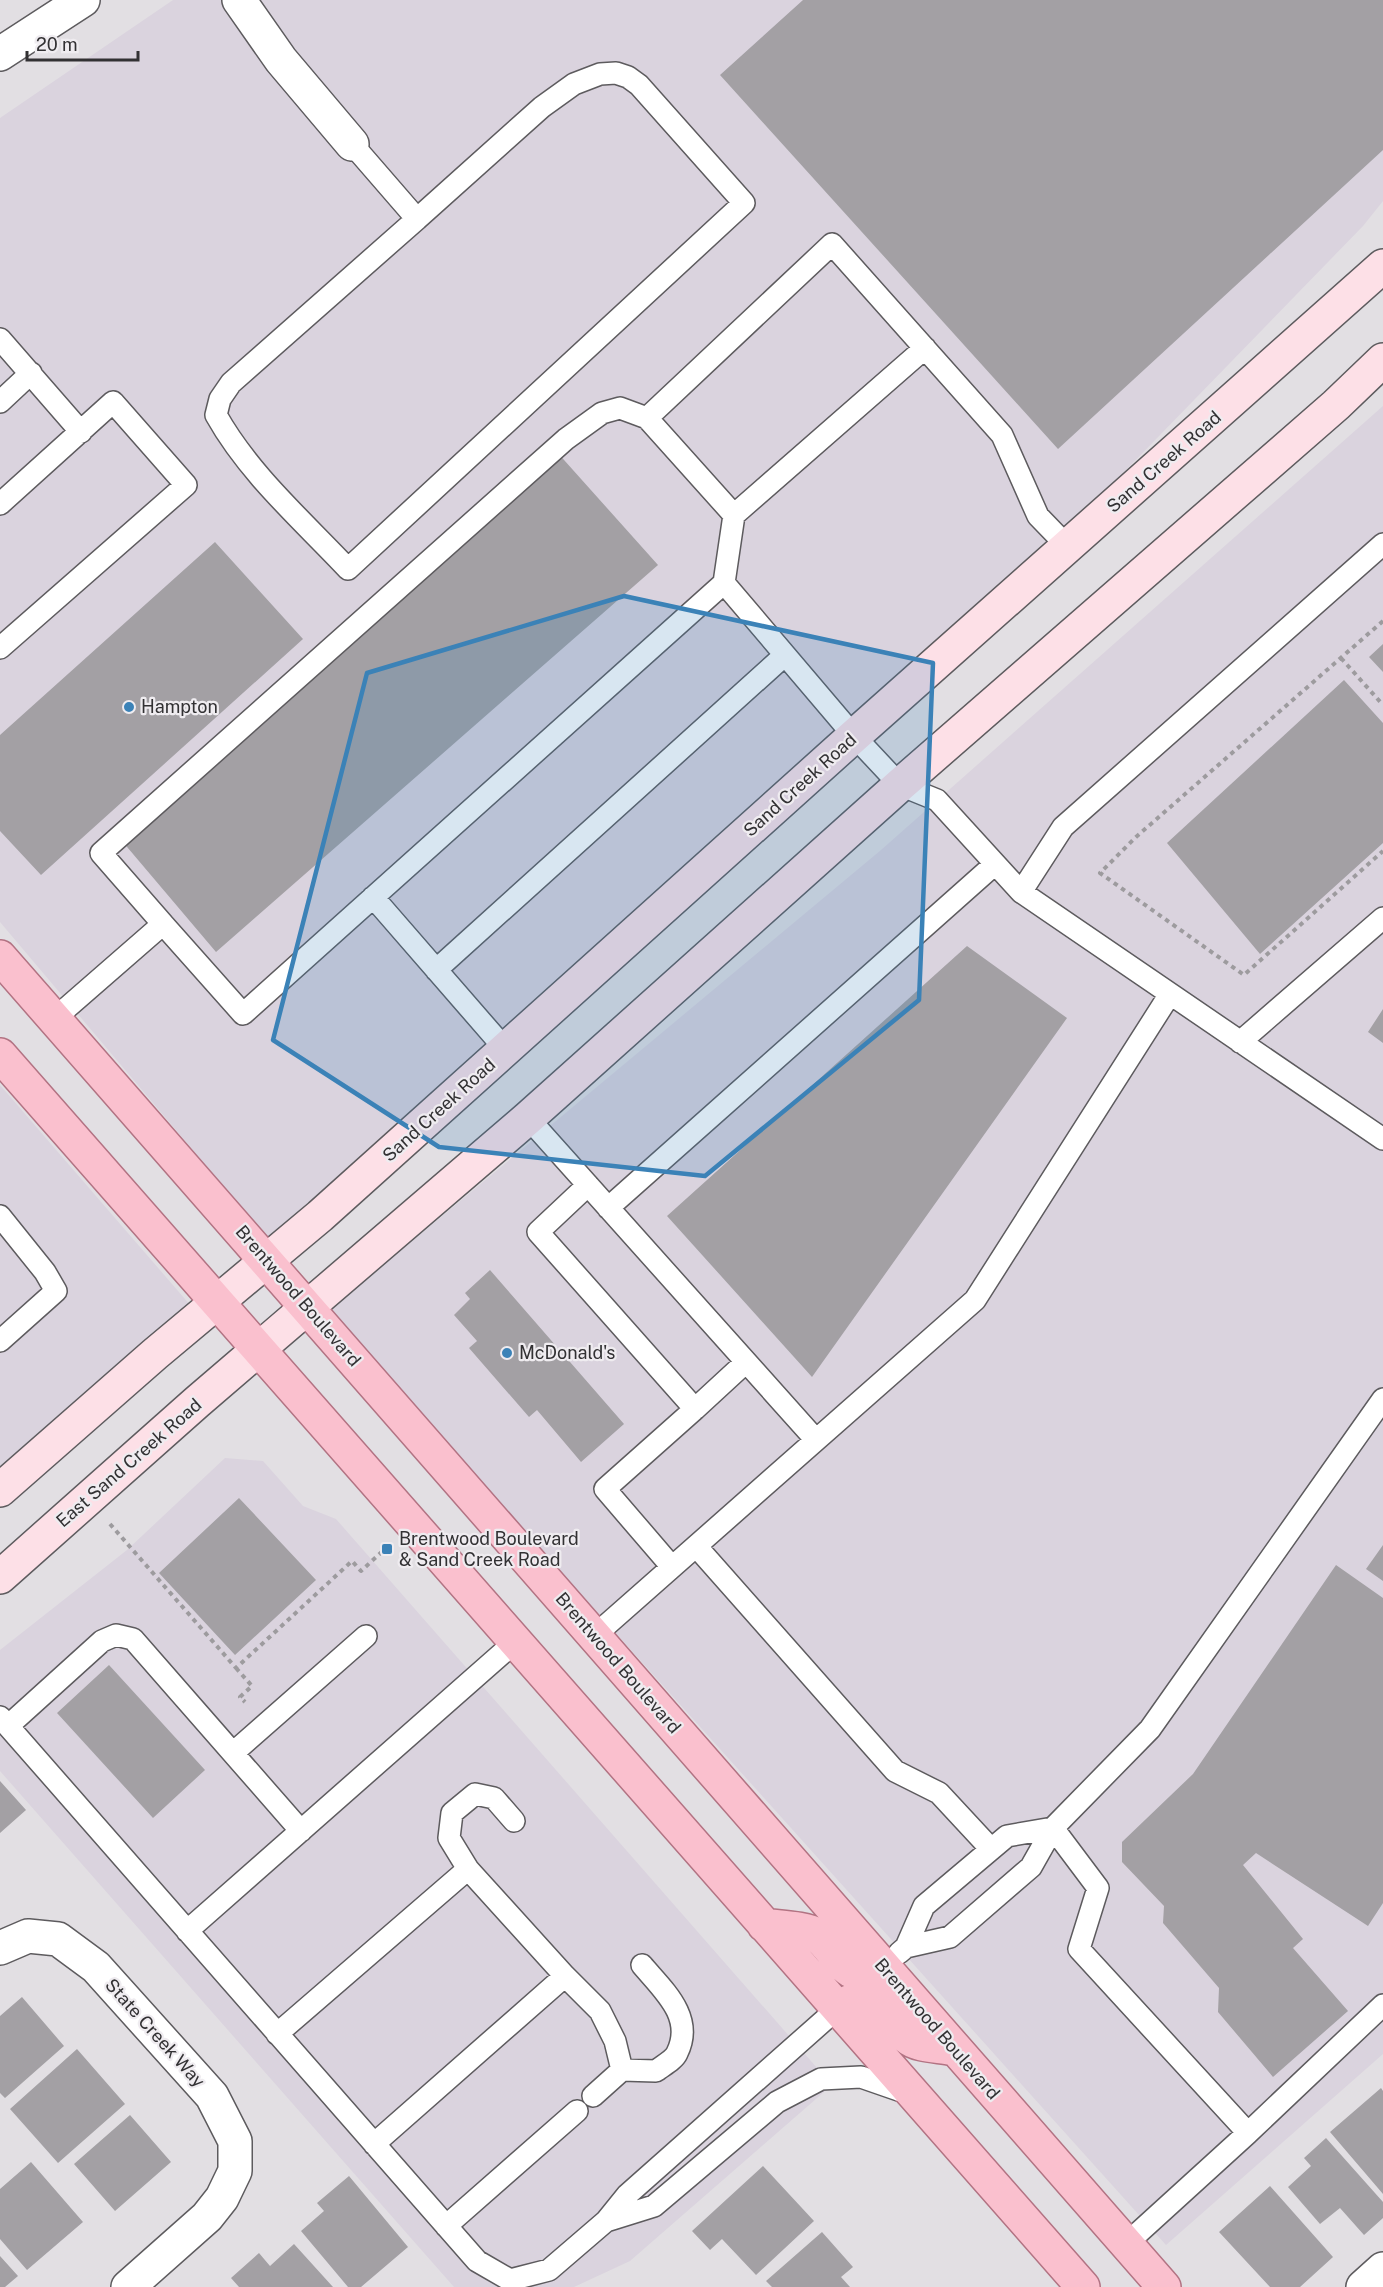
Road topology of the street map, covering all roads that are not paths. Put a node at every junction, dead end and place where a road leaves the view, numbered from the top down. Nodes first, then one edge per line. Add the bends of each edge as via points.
1 (83, 0) edge
2 (239, 0) edge
3 (0, 54) edge
4 (352, 144) joint
5 (417, 219) junction
6 (1383, 266) edge
7 (0, 339) edge
8 (925, 348) junction
9 (1383, 360) edge
10 (31, 373) junction
11 (0, 402) edge
12 (647, 418) junction
13 (81, 432) junction
14 (0, 504) edge
15 (734, 515) junction
16 (1383, 544) edge
17 (1068, 547) junction
18 (724, 583) junction
19 (0, 648) edge
20 (785, 655) junction
21 (854, 736) junction
22 (900, 785) junction
23 (995, 864) junction
24 (1020, 892) junction
25 (373, 897) junction
26 (1383, 918) edge
27 (163, 924) junction
28 (0, 957) edge
29 (435, 970) junction
30 (1170, 994) junction
31 (54, 1019) junction
32 (1240, 1042) junction
33 (506, 1050) junction
34 (0, 1055) edge
35 (528, 1118) junction
36 (1383, 1139) edge
37 (588, 1185) junction
38 (608, 1208) junction
39 (0, 1216) edge
40 (267, 1260) junction
41 (217, 1302) junction
42 (308, 1308) junction
43 (0, 1341) edge
44 (259, 1349) junction
45 (746, 1362) junction
46 (1383, 1399) edge
47 (694, 1409) junction
48 (816, 1440) junction
49 (0, 1490) edge
50 (696, 1546) junction
51 (672, 1567) junction
52 (0, 1577) edge
53 (366, 1636) dead end
54 (594, 1636) junction
55 (515, 1642) junction
56 (4, 1722) edge
57 (233, 1753) junction
58 (514, 1821) dead end
59 (1053, 1828) junction
60 (301, 1831) junction
61 (991, 1849) junction
62 (468, 1869) junction
63 (764, 1924) junction
64 (187, 1931) junction
65 (14, 1942) edge
66 (894, 1957) junction
67 (642, 1965) dead end
68 (564, 1976) junction
69 (1383, 2005) edge
70 (838, 2008) junction
71 (277, 2034) junction
72 (953, 2049) junction
73 (622, 2070) junction
74 (914, 2095) junction
75 (594, 2096) dead end
76 (577, 2111) dead end
77 (1248, 2133) junction
78 (374, 2144) junction
79 (606, 2221) junction
80 (446, 2226) junction
81 (1126, 2244) junction
82 (1383, 2269) edge
83 (128, 2287) edge
84 (1083, 2287) edge
85 (1164, 2287) edge
86 (1363, 2287) edge

1 - 3 street
2 - 4 street via 281,60
4 - 5 lane
5 - 5 lane via 249,366 220,399 216,415 258,473 348,568 744,203 639,85 628,76 600,74 574,84 542,107
6 - 17 main road, Sand Creek Road
7 - 10 lane
8 - 12 lane via 832,244
8 - 15 lane
8 - 17 lane via 1002,435 1038,516
9 - 22 main road
10 - 11 lane
10 - 13 lane
12 - 15 lane
12 - 27 lane via 620,408 602,413 566,439 101,854
13 - 14 lane
13 - 19 lane via 113,402 186,485
15 - 18 lane
16 - 24 lane via 1063,826
17 - 21 main road, Sand Creek Road
18 - 20 lane
18 - 25 lane
20 - 21 lane
20 - 29 lane
21 - 22 lane
21 - 33 main road, Sand Creek Road
22 - 23 lane via 937,800
22 - 35 main road
23 - 24 lane
23 - 38 lane
24 - 30 lane
25 - 27 lane via 243,1014
25 - 29 lane
26 - 32 lane
27 - 31 lane
28 - 31 main road, Brentwood Boulevard
29 - 33 lane
30 - 32 lane
30 - 48 lane via 975,1300
31 - 40 main road, Brentwood Boulevard
32 - 36 lane
33 - 40 main road, Sand Creek Road
34 - 41 main road
35 - 37 lane
35 - 42 main road
37 - 38 lane
37 - 47 lane via 538,1232
38 - 45 lane
39 - 43 lane via 56,1291
40 - 41 main road, Sand Creek Road
40 - 42 main road, Brentwood Boulevard
41 - 44 main road
41 - 49 main road
42 - 44 main road
42 - 54 main road, Brentwood Boulevard
44 - 52 main road, East Sand Creek Road
44 - 55 main road
45 - 47 lane
45 - 48 lane
46 - 59 lane via 1150,1729
47 - 51 lane via 605,1489
48 - 50 lane
50 - 51 lane
50 - 61 lane via 895,1771 939,1793
51 - 54 lane
53 - 57 lane
54 - 66 main road, Brentwood Boulevard
55 - 60 lane
55 - 63 main road
56 - 57 lane via 102,1641 116,1635 133,1639
56 - 64 lane
57 - 60 lane
58 - 62 lane via 494,1798 475,1794 452,1813 449,1838
59 - 61 lane via 1007,1836
59 - 66 lane via 1031,1868 950,1938
59 - 77 lane via 1098,1888 1079,1949
60 - 64 lane
61 - 66 lane via 924,1906
62 - 68 lane
62 - 71 lane
63 - 66 main road via 815,1934 855,1974 872,1974
63 - 70 main road
64 - 71 lane
65 - 83 street, State Creek Way via 58,1939 96,1967 212,2096 235,2141 235,2171 222,2198 207,2217
66 - 72 main road, Brentwood Boulevard
67 - 73 lane via 675,2004 684,2026 677,2054 656,2071
68 - 73 lane via 600,2011 615,2041
68 - 78 lane
69 - 77 lane
70 - 72 main road via 853,1998 866,1999 879,2005 910,2040
70 - 74 main road
70 - 79 lane via 627,2195
71 - 78 lane
72 - 81 main road, Brentwood Boulevard
73 - 75 lane
74 - 79 lane via 861,2077 821,2079 777,2102 654,2206
74 - 84 main road
76 - 80 lane
77 - 81 lane
78 - 80 lane
79 - 80 lane via 549,2270 510,2280 477,2261
81 - 85 main road, Brentwood Boulevard
82 - 86 street

